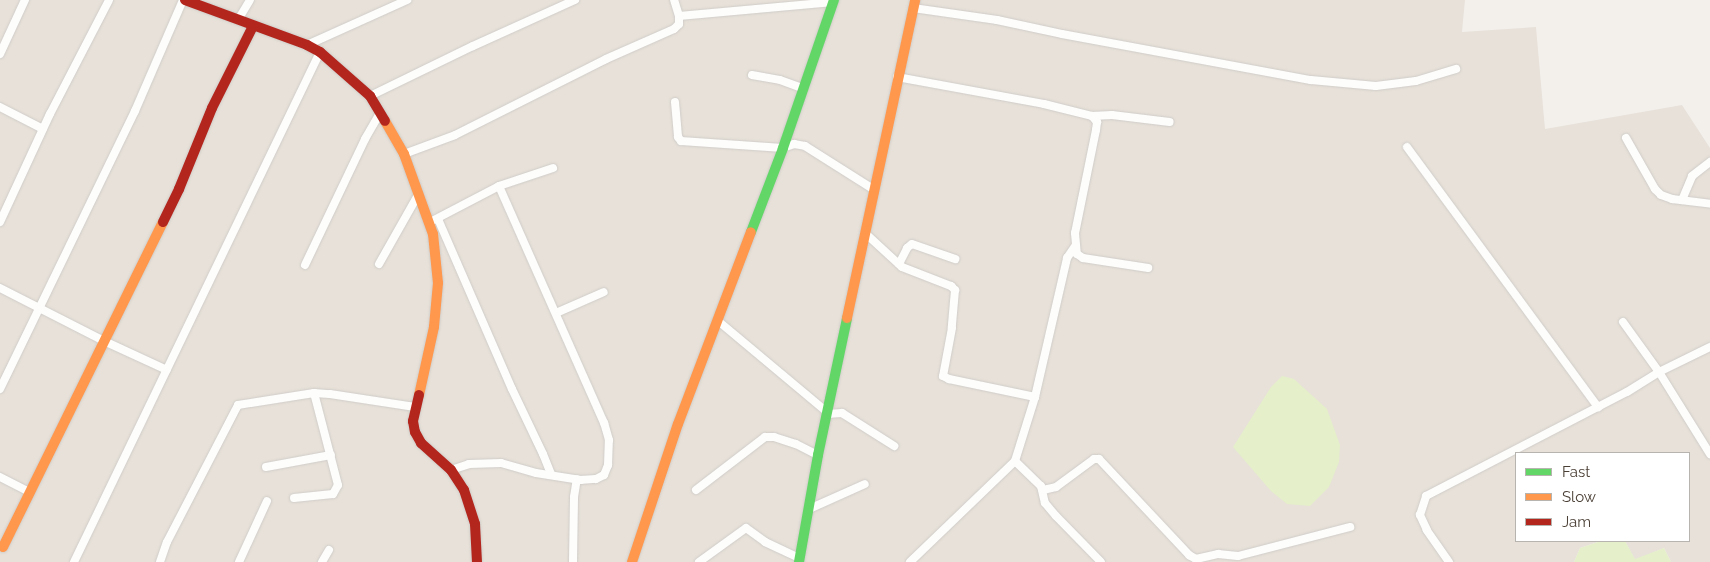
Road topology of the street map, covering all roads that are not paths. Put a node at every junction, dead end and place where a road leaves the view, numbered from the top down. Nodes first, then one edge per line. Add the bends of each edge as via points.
1 (25, 0) edge
2 (109, 0) edge
3 (184, 0) edge
4 (250, 0) edge
5 (407, 0) edge
6 (576, 0) edge
7 (674, 0) edge
8 (834, 1) edge
9 (914, 4) edge
10 (679, 16) junction
11 (238, 20) junction
12 (253, 26) junction
13 (307, 45) junction
14 (320, 52) junction
15 (0, 54) edge
16 (1456, 69) dead end
17 (752, 75) dead end
18 (897, 77) junction
19 (802, 88) junction
20 (370, 96) junction
21 (675, 102) dead end
22 (0, 107) edge
23 (380, 113) junction
24 (1092, 116) junction
25 (1170, 122) dead end
26 (43, 129) junction
27 (1626, 138) dead end
28 (1407, 147) dead end
29 (782, 148) junction
30 (404, 154) junction
31 (1710, 162) edge
32 (553, 168) dead end
33 (499, 186) junction
34 (874, 189) junction
35 (418, 195) junction
36 (1682, 200) junction
37 (1710, 204) edge
38 (433, 221) junction
39 (0, 222) edge
40 (864, 233) junction
41 (1075, 246) junction
42 (956, 259) dead end
43 (379, 264) dead end
44 (898, 264) junction
45 (305, 265) dead end
46 (1148, 268) dead end
47 (0, 288) edge
48 (604, 292) dead end
49 (38, 308) junction
50 (556, 313) junction
51 (717, 320) junction
52 (1623, 322) dead end
53 (104, 341) junction
54 (1710, 348) edge
55 (167, 370) junction
56 (1659, 372) junction
57 (0, 389) edge
58 (314, 393) junction
59 (1035, 397) junction
60 (1598, 407) junction
61 (415, 408) junction
62 (827, 413) junction
63 (894, 446) dead end
64 (1710, 454) edge
65 (330, 455) junction
66 (818, 455) junction
67 (1015, 461) junction
68 (266, 467) dead end
69 (451, 470) junction
70 (551, 474) junction
71 (0, 477) edge
72 (576, 479) junction
73 (865, 484) dead end
74 (696, 490) dead end
75 (1043, 490) junction
76 (29, 492) junction
77 (294, 498) dead end
78 (267, 501) dead end
79 (809, 509) junction
80 (1350, 527) dead end
81 (3, 547) dead end
82 (328, 550) dead end
83 (799, 560) edge
84 (74, 562) edge
85 (160, 562) edge
86 (239, 562) edge
87 (322, 562) edge
88 (477, 562) edge
89 (573, 562) edge
90 (632, 562) edge
91 (699, 562) edge
92 (910, 562) edge
93 (1102, 562) edge
94 (1449, 562) edge

1 - 15 street
2 - 26 street
3 - 11 street
3 - 49 street via 135,111
4 - 11 street
5 - 13 street
6 - 20 street
7 - 10 street
8 - 10 street
8 - 19 street
9 - 16 street via 1311,80 1376,86 1416,81
9 - 18 street
10 - 30 street via 679,24 674,29 455,135
11 - 12 street
12 - 13 street
12 - 53 street via 212,108 179,189
13 - 14 street
14 - 20 street
14 - 55 street
17 - 19 street
18 - 24 street
18 - 34 street
19 - 29 street
20 - 23 street
21 - 29 street via 681,141
22 - 26 street
23 - 30 street
23 - 45 street
24 - 25 street via 1112,115
24 - 41 street via 1097,122 1096,130
26 - 39 street
27 - 36 street via 1654,189 1660,195
28 - 60 street
29 - 34 street via 794,144 805,146
29 - 51 street
30 - 35 street
31 - 36 street via 1692,176
32 - 33 street
33 - 38 street
33 - 50 street
34 - 40 street
35 - 38 street
35 - 43 street
36 - 37 street
38 - 61 street via 438,283 434,327
38 - 70 street
40 - 44 street
40 - 62 street
41 - 46 street via 1077,254 1083,258
41 - 59 street via 1068,258
42 - 44 street via 912,244
44 - 59 street via 955,290 943,376
47 - 49 street
48 - 50 street
49 - 53 street
49 - 57 street
50 - 72 street via 609,440 610,453 604,475 596,479
51 - 62 street
51 - 90 street
52 - 56 street
53 - 55 street
53 - 76 street
54 - 56 street
55 - 84 street
56 - 60 street
56 - 64 street
58 - 61 street
58 - 65 street
58 - 85 street via 238,405 167,542
59 - 67 street
60 - 94 street via 1426,496 1420,515
61 - 69 street via 414,426 421,443
62 - 63 street via 846,415
62 - 66 street
65 - 68 street
65 - 77 street via 338,485 333,494
66 - 74 street via 796,444 765,437
66 - 79 street
67 - 75 street
67 - 92 street
69 - 70 street via 487,462
69 - 88 street via 464,490 475,524
70 - 72 street
71 - 76 street
72 - 89 street
73 - 79 street
75 - 80 street via 1056,487 1094,459 1099,459 1196,559 1218,554 1245,555
75 - 93 street via 1045,502 1056,516
76 - 81 street
78 - 86 street
79 - 83 street
82 - 87 street
83 - 91 street via 746,528

